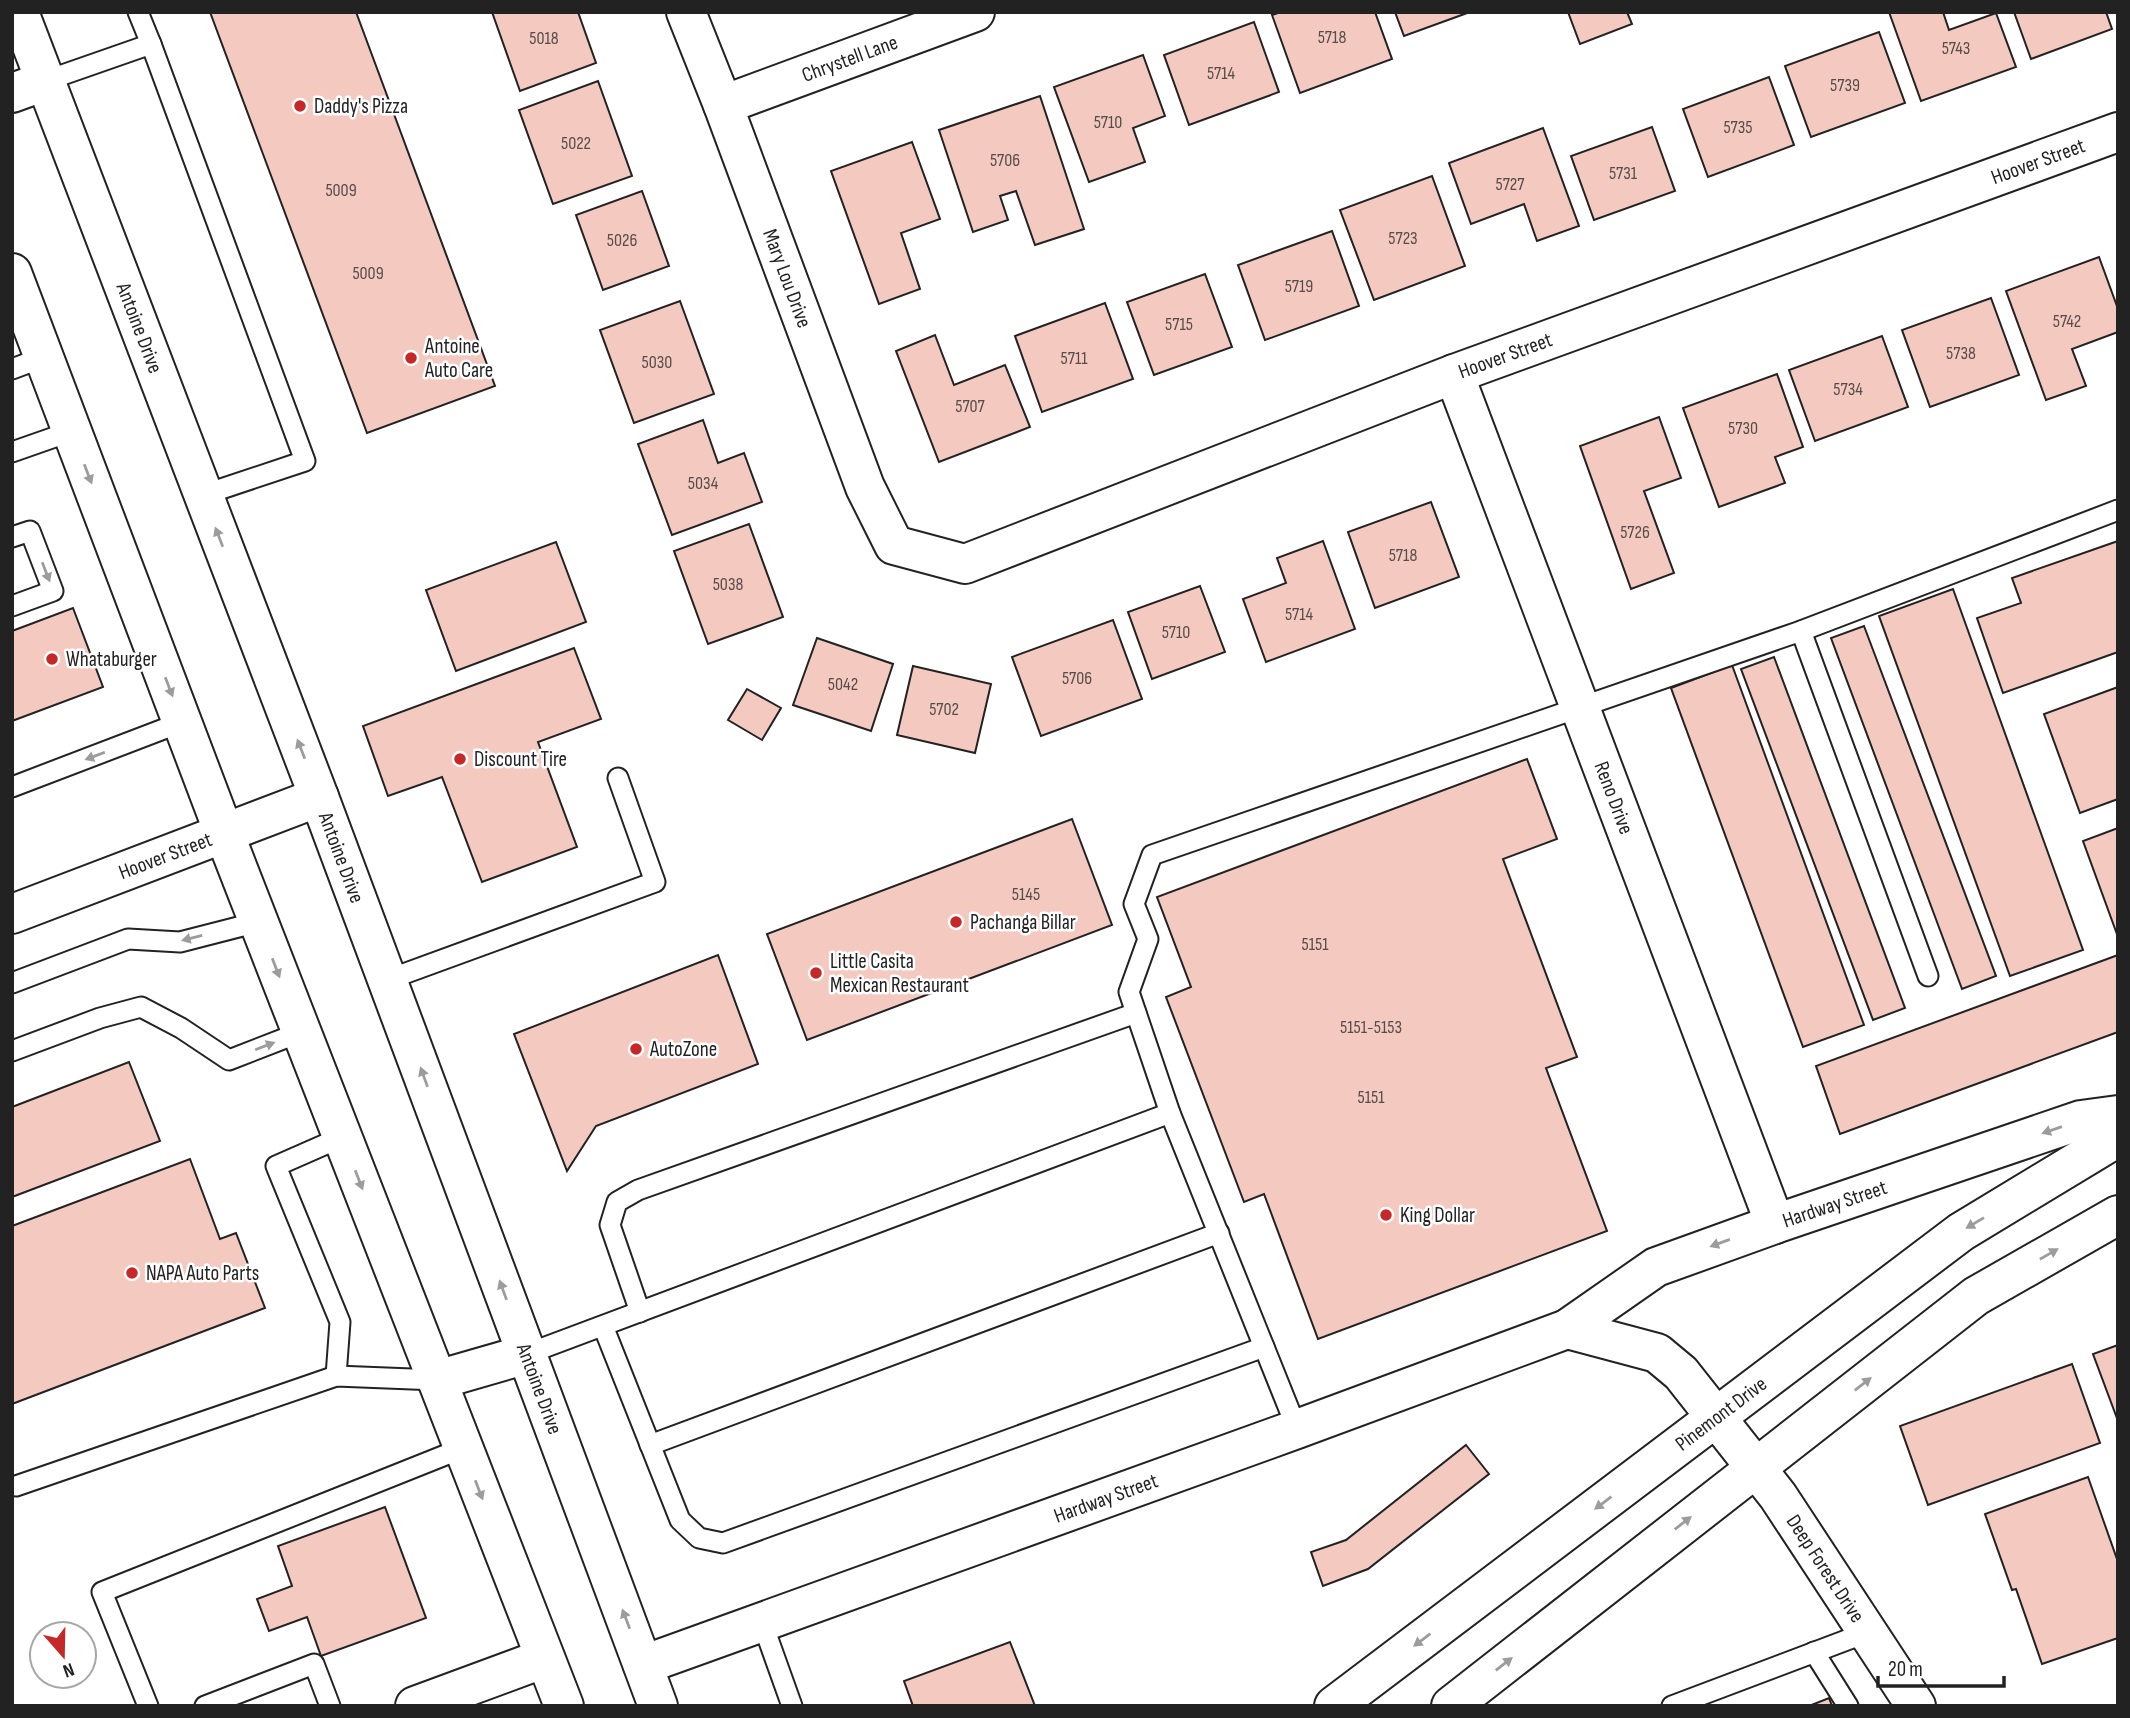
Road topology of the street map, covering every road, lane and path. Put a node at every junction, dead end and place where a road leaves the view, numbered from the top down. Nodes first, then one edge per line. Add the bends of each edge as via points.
1 (19, 12) edge
2 (138, 12) edge
3 (686, 12) edge
4 (975, 12) edge
5 (151, 44) junction
6 (29, 87) edge
7 (723, 105) junction
8 (2118, 132) edge
9 (12, 272) edge
10 (28, 363) edge
11 (1454, 374) junction
12 (72, 431) junction
13 (12, 452) edge
14 (203, 495) junction
15 (2118, 510) edge
16 (12, 537) edge
17 (894, 545) joint
18 (12, 606) edge
19 (1801, 631) junction
20 (1581, 708) junction
21 (182, 722) junction
22 (618, 778) dead end
23 (12, 787) edge
24 (319, 797) junction
25 (224, 833) junction
26 (12, 914) edge
27 (258, 922) junction
28 (1928, 976) dead end
29 (387, 980) junction
30 (12, 982) edge
31 (1136, 1013) junction
32 (301, 1032) junction
33 (12, 1051) edge
34 (1170, 1113) junction
35 (2118, 1115) edge
36 (342, 1137) junction
37 (2118, 1137) edge
38 (2118, 1215) edge
39 (1775, 1224) junction
40 (1219, 1233) junction
41 (639, 1312) junction
42 (603, 1326) junction
43 (1567, 1329) junction
44 (1264, 1347) junction
45 (527, 1354) junction
46 (336, 1376) junction
47 (437, 1380) junction
48 (1716, 1417) junction
49 (1297, 1429) junction
50 (650, 1446) junction
51 (463, 1448) junction
52 (1756, 1467) junction
53 (16, 1486) dead end
54 (762, 1622) junction
55 (1868, 1632) junction
56 (1814, 1652) junction
57 (545, 1658) junction
58 (643, 1665) junction
59 (1349, 1702) edge
60 (148, 1706) edge
61 (205, 1706) edge
62 (330, 1706) edge
63 (415, 1706) edge
64 (564, 1706) edge
65 (658, 1706) edge
66 (792, 1706) edge
67 (1451, 1706) edge
68 (1672, 1706) edge
69 (1848, 1706) edge
70 (1916, 1706) edge

1 - 6 street, Antoine Drive
2 - 5 lane
3 - 7 street, Mary Lou Drive
4 - 7 street, Chrystell Lane
5 - 6 lane
5 - 14 lane via 305,461
6 - 14 street, Antoine Drive
7 - 17 street, Mary Lou Drive via 865,487
8 - 11 street, Hoover Street
9 - 10 street
10 - 12 street
11 - 17 street, Hoover Street via 965,564
11 - 20 street, Reno Drive
12 - 13 lane
12 -> 21 street
24 -> 14 street, Antoine Drive
15 - 19 lane
16 -> 18 lane via 30,530 53,591
19 - 20 lane
19 - 28 lane
20 - 31 lane via 1152,855 1134,904 1149,939 1129,992
20 - 39 street, Reno Drive
21 -> 23 lane
21 - 25 street
22 - 29 lane via 654,882
24 - 25 street, Hoover Street
24 - 29 street, Antoine Drive
25 - 26 street, Hoover Street
25 - 27 street
27 -> 30 lane via 180,942 128,939
27 -> 32 street
45 -> 29 street, Antoine Drive
31 - 34 lane
31 - 41 lane via 638,1190 617,1202 610,1225
33 -> 32 lane via 141,1007 229,1060
32 - 36 street
34 - 40 lane
34 - 41 lane
35 -> 39 street, Hardway Street via 2081,1120
36 - 46 lane via 276,1166 340,1322
36 -> 47 street
37 -> 48 street, Pinemont Drive via 1961,1232
52 -> 38 street via 1976,1296
39 -> 43 street, Hardway Street via 1657,1267
40 - 44 lane
40 - 50 lane
41 - 42 lane
42 - 45 lane
42 - 50 lane
43 - 48 street via 1657,1353 1681,1373
43 - 49 street, Hardway Street
44 - 49 lane
44 - 50 lane via 723,1543 699,1538 680,1520
45 - 47 street
58 -> 45 street, Antoine Drive
46 - 47 lane
46 - 53 lane
47 - 51 street
48 - 52 street
48 -> 59 street, Pinemont Drive
49 - 54 street, Hardway Street
51 -> 57 street
51 - 60 lane via 102,1592
52 - 55 street, Deep Forest Drive
67 -> 52 street
54 - 58 street, Hardway Street
54 - 66 lane
55 - 56 lane
55 - 70 street, Deep Forest Drive
56 - 68 lane
56 - 69 lane
57 - 63 street
57 - 64 street
58 - 65 street, Antoine Drive
61 - 62 lane via 314,1664

